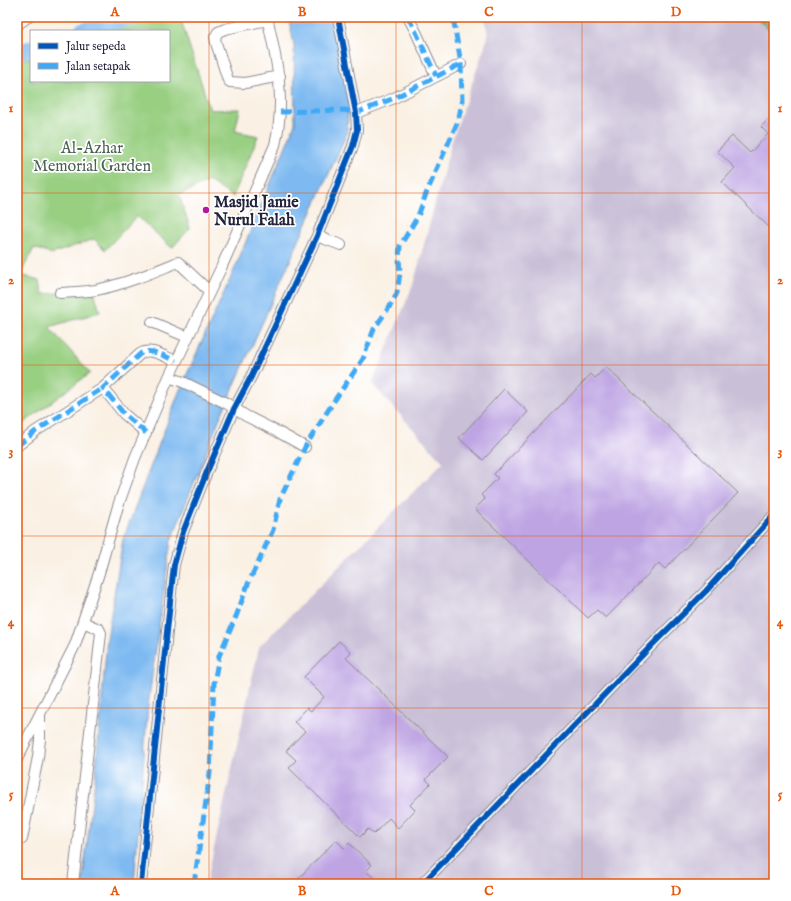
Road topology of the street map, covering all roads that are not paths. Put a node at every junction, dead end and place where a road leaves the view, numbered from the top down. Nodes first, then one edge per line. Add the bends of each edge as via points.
1 (338, 17) edge
2 (408, 17) edge
3 (267, 18) edge
4 (461, 64) dead end
5 (280, 76) junction
6 (436, 76) junction
7 (356, 112) junction
8 (317, 236) junction
9 (341, 244) dead end
10 (209, 291) junction
11 (60, 293) dead end
12 (152, 322) dead end
13 (187, 337) junction
14 (176, 361) junction
15 (169, 377) junction
16 (103, 388) junction
17 (230, 406) junction
18 (146, 433) junction
19 (17, 446) edge
20 (305, 447) dead end
21 (774, 515) edge
22 (83, 622) junction
23 (40, 716) junction
24 (17, 759) edge
25 (22, 839) dead end
26 (73, 884) edge
27 (141, 884) edge
28 (422, 884) edge

1 - 7 street
2 - 6 street
3 - 5 street
3 - 5 street via 218,32 215,37 216,43 230,82 245,83
4 - 6 street
5 - 10 street via 279,130 275,145
6 - 7 street via 392,99
7 - 8 street via 357,130 353,146
8 - 9 street
8 - 17 street via 251,377
10 - 11 street via 178,262 113,286
10 - 13 street
12 - 13 street
13 - 14 street
14 - 15 street
14 - 16 street via 145,351
15 - 17 street
15 - 18 street
16 - 18 street via 124,414
16 - 19 street via 36,430
17 - 20 street
17 - 27 street via 183,532 174,565
18 - 22 street via 118,506
21 - 28 street via 706,591
22 - 23 street via 75,645
22 - 26 street via 99,629 101,633
23 - 24 street
23 - 25 street via 38,757

